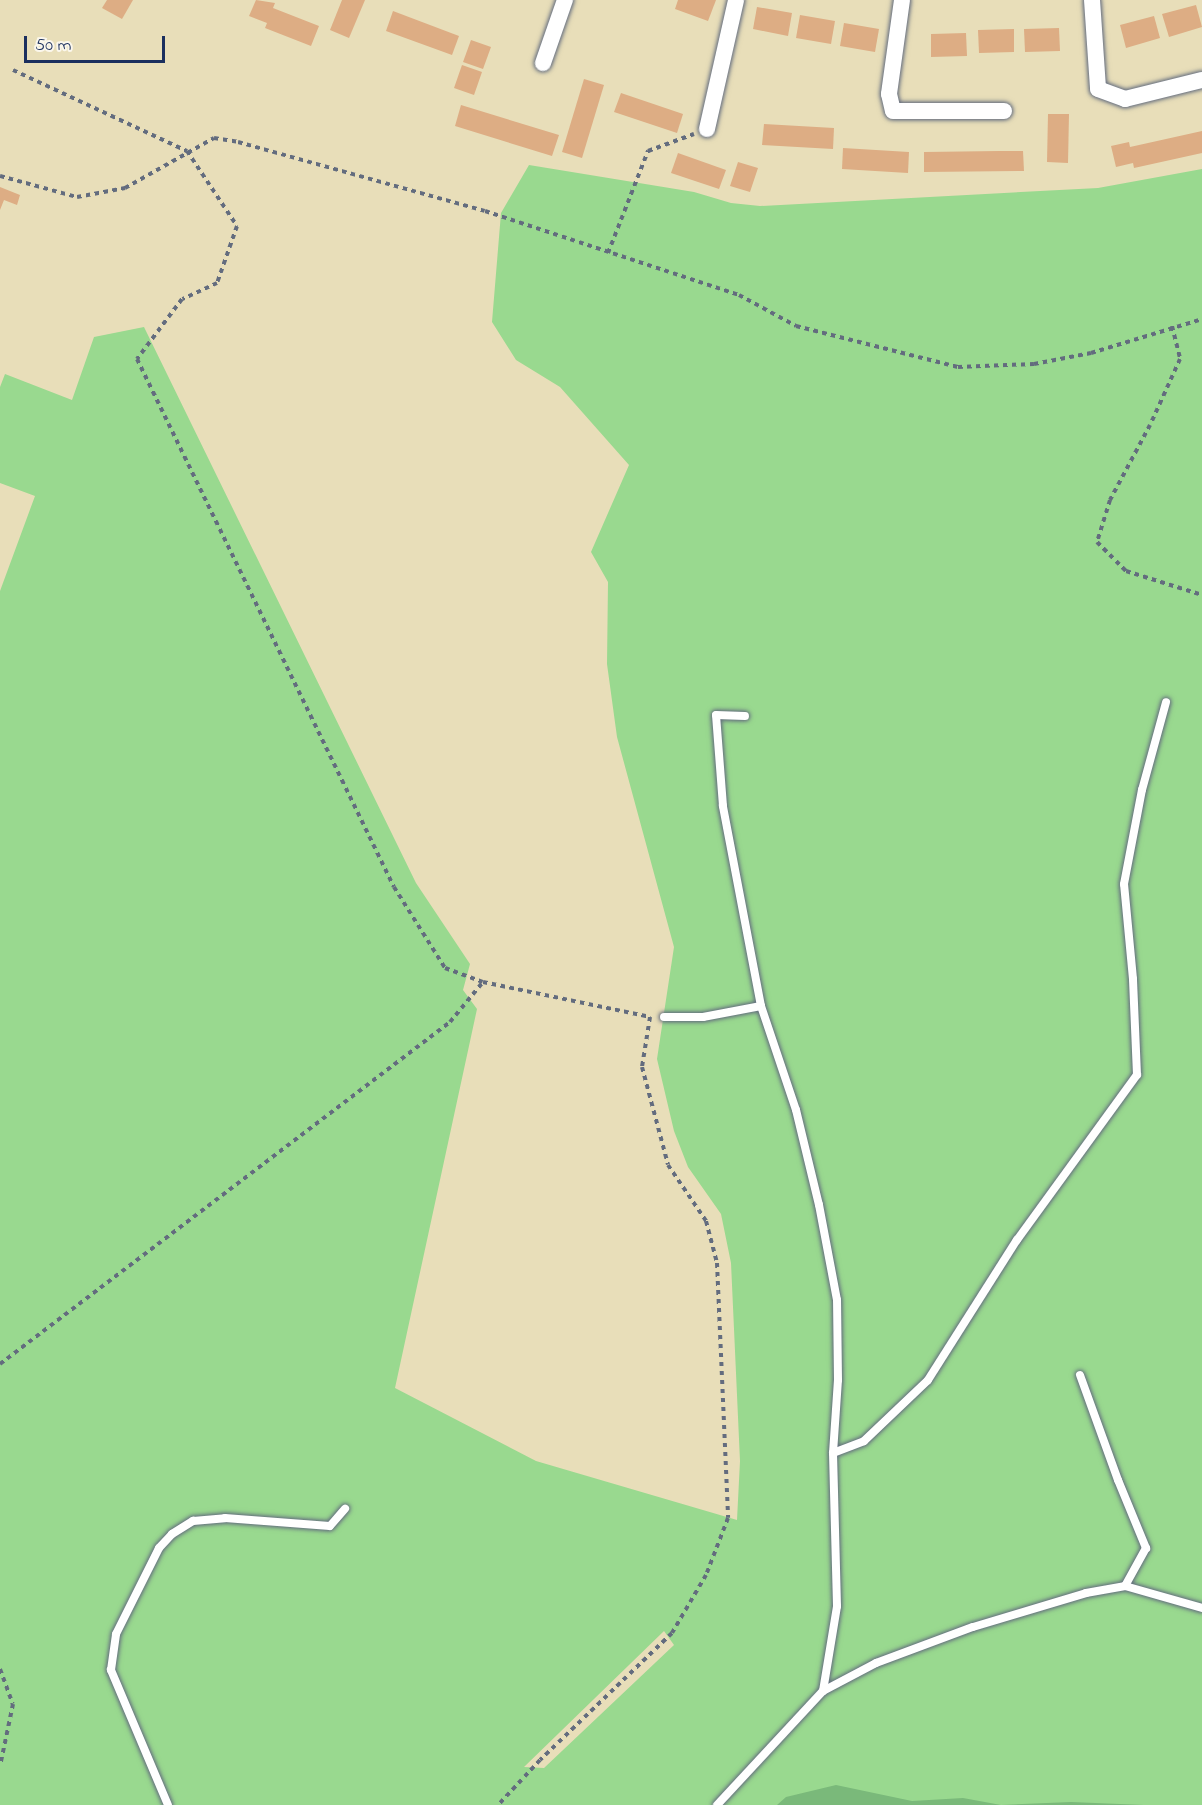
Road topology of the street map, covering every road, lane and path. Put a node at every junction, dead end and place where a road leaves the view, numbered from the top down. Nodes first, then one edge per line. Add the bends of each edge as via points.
1 (565, 0) edge
2 (736, 0) edge
3 (902, 0) edge
4 (1092, 0) edge
5 (543, 63) dead end
6 (13, 70) dead end
7 (1202, 80) edge
8 (1004, 111) dead end
9 (707, 129) joint
10 (187, 151) junction
11 (0, 176) edge
12 (608, 253) junction
13 (1202, 319) edge
14 (1173, 326) junction
15 (1202, 596) edge
16 (1166, 702) dead end
17 (745, 716) dead end
18 (483, 982) junction
19 (761, 1006) junction
20 (664, 1017) dead end
21 (0, 1364) edge
22 (1080, 1375) dead end
23 (833, 1453) junction
24 (345, 1509) dead end
25 (1125, 1586) junction
26 (1202, 1608) edge
27 (0, 1669) edge
28 (823, 1691) junction
29 (0, 1766) edge
30 (168, 1805) edge
31 (498, 1805) edge
32 (717, 1805) edge

1 - 5 street
2 - 9 street
3 - 8 street via 889,94 893,111
4 - 7 street via 1098,89 1125,99
6 - 10 path
9 - 12 path via 648,151
10 - 11 path via 125,188 77,197
10 - 12 path via 214,138 238,142 485,211
10 - 18 path via 237,226 217,283 182,299 137,359 394,887 445,968
12 - 14 path via 739,295 796,326 958,367 1034,364 1091,353
13 - 14 path
14 - 15 path via 1180,359 1110,500 1097,542 1126,571
16 - 23 lane via 1124,884 1137,1075 1017,1240 928,1380 864,1441
17 - 19 lane via 716,715 723,806
18 - 21 path via 450,1022
18 - 31 path via 650,1017 642,1067 668,1165 706,1221 717,1263 728,1518 706,1575 672,1633
19 - 20 lane via 703,1017
19 - 23 lane via 796,1110 837,1300 838,1380
22 - 25 lane via 1146,1548
23 - 28 lane via 837,1606
24 - 30 lane via 330,1526 225,1518 193,1521 159,1548 116,1634 111,1670
25 - 26 lane
25 - 28 lane via 1086,1593 973,1628 876,1663
27 - 29 path via 13,1704
28 - 32 lane

